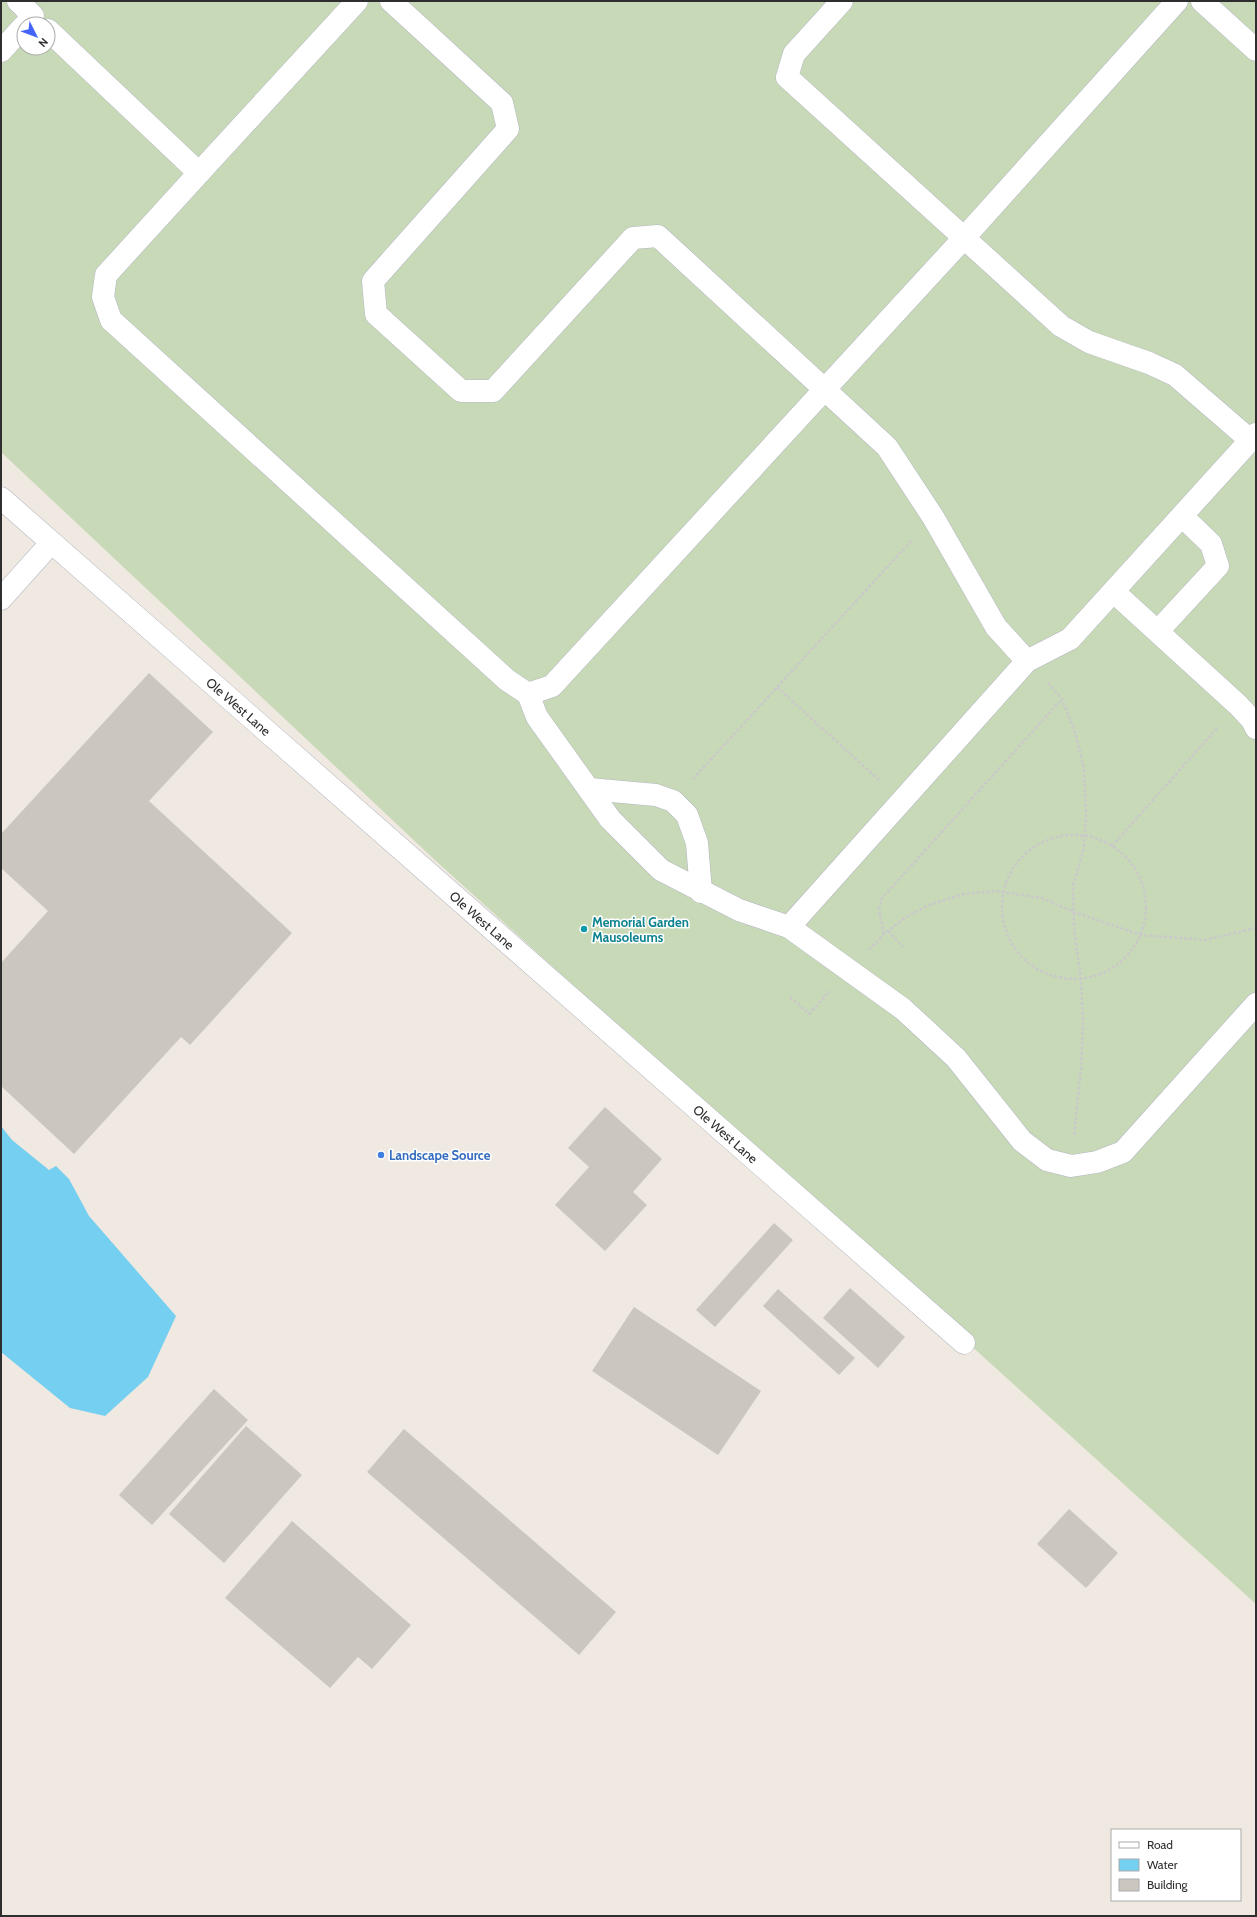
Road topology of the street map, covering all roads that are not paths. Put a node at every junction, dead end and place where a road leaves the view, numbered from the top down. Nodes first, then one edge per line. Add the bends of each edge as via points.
1 (357, 1) edge
2 (391, 1) edge
3 (842, 1) edge
4 (1177, 1) edge
5 (1202, 1) edge
6 (16, 36) edge
7 (56, 42) edge
8 (1256, 50) edge
9 (1, 51) edge
10 (199, 173) junction
11 (963, 239) junction
12 (823, 389) junction
13 (1253, 437) edge
14 (1, 498) edge
15 (1182, 516) junction
16 (51, 542) junction
17 (1114, 592) junction
18 (1, 599) edge
19 (1158, 632) junction
20 (1027, 661) junction
21 (528, 694) junction
22 (1256, 728) edge
23 (589, 789) junction
24 (701, 892) junction
25 (789, 927) junction
26 (1256, 1004) edge
27 (964, 1343) dead end

1 - 10 street
2 - 12 street via 502,103 508,129 373,281 376,314 460,391 493,391 633,238 658,236
3 - 11 street via 794,54 787,77
4 - 11 street
5 - 8 street
6 - 9 street
7 - 10 street
10 - 21 street via 106,275 103,297 110,320 507,680
11 - 12 street
11 - 13 street via 1061,326 1089,342 1175,375
12 - 20 street via 887,447 933,517 996,627
12 - 21 street via 552,686
13 - 15 street
14 - 16 street, Ole West Lane
15 - 17 street
15 - 19 street via 1211,544 1218,566
16 - 18 street
16 - 27 street, Ole West Lane
17 - 19 street
17 - 20 street via 1070,640
19 - 22 street via 1238,705
20 - 25 street
21 - 23 street via 537,717
23 - 24 street via 610,819 661,870
23 - 24 street via 656,795 673,801 687,815 697,843
24 - 25 street via 739,910
25 - 26 street via 902,1009 956,1058 1022,1141 1047,1160 1071,1166 1097,1162 1123,1152

